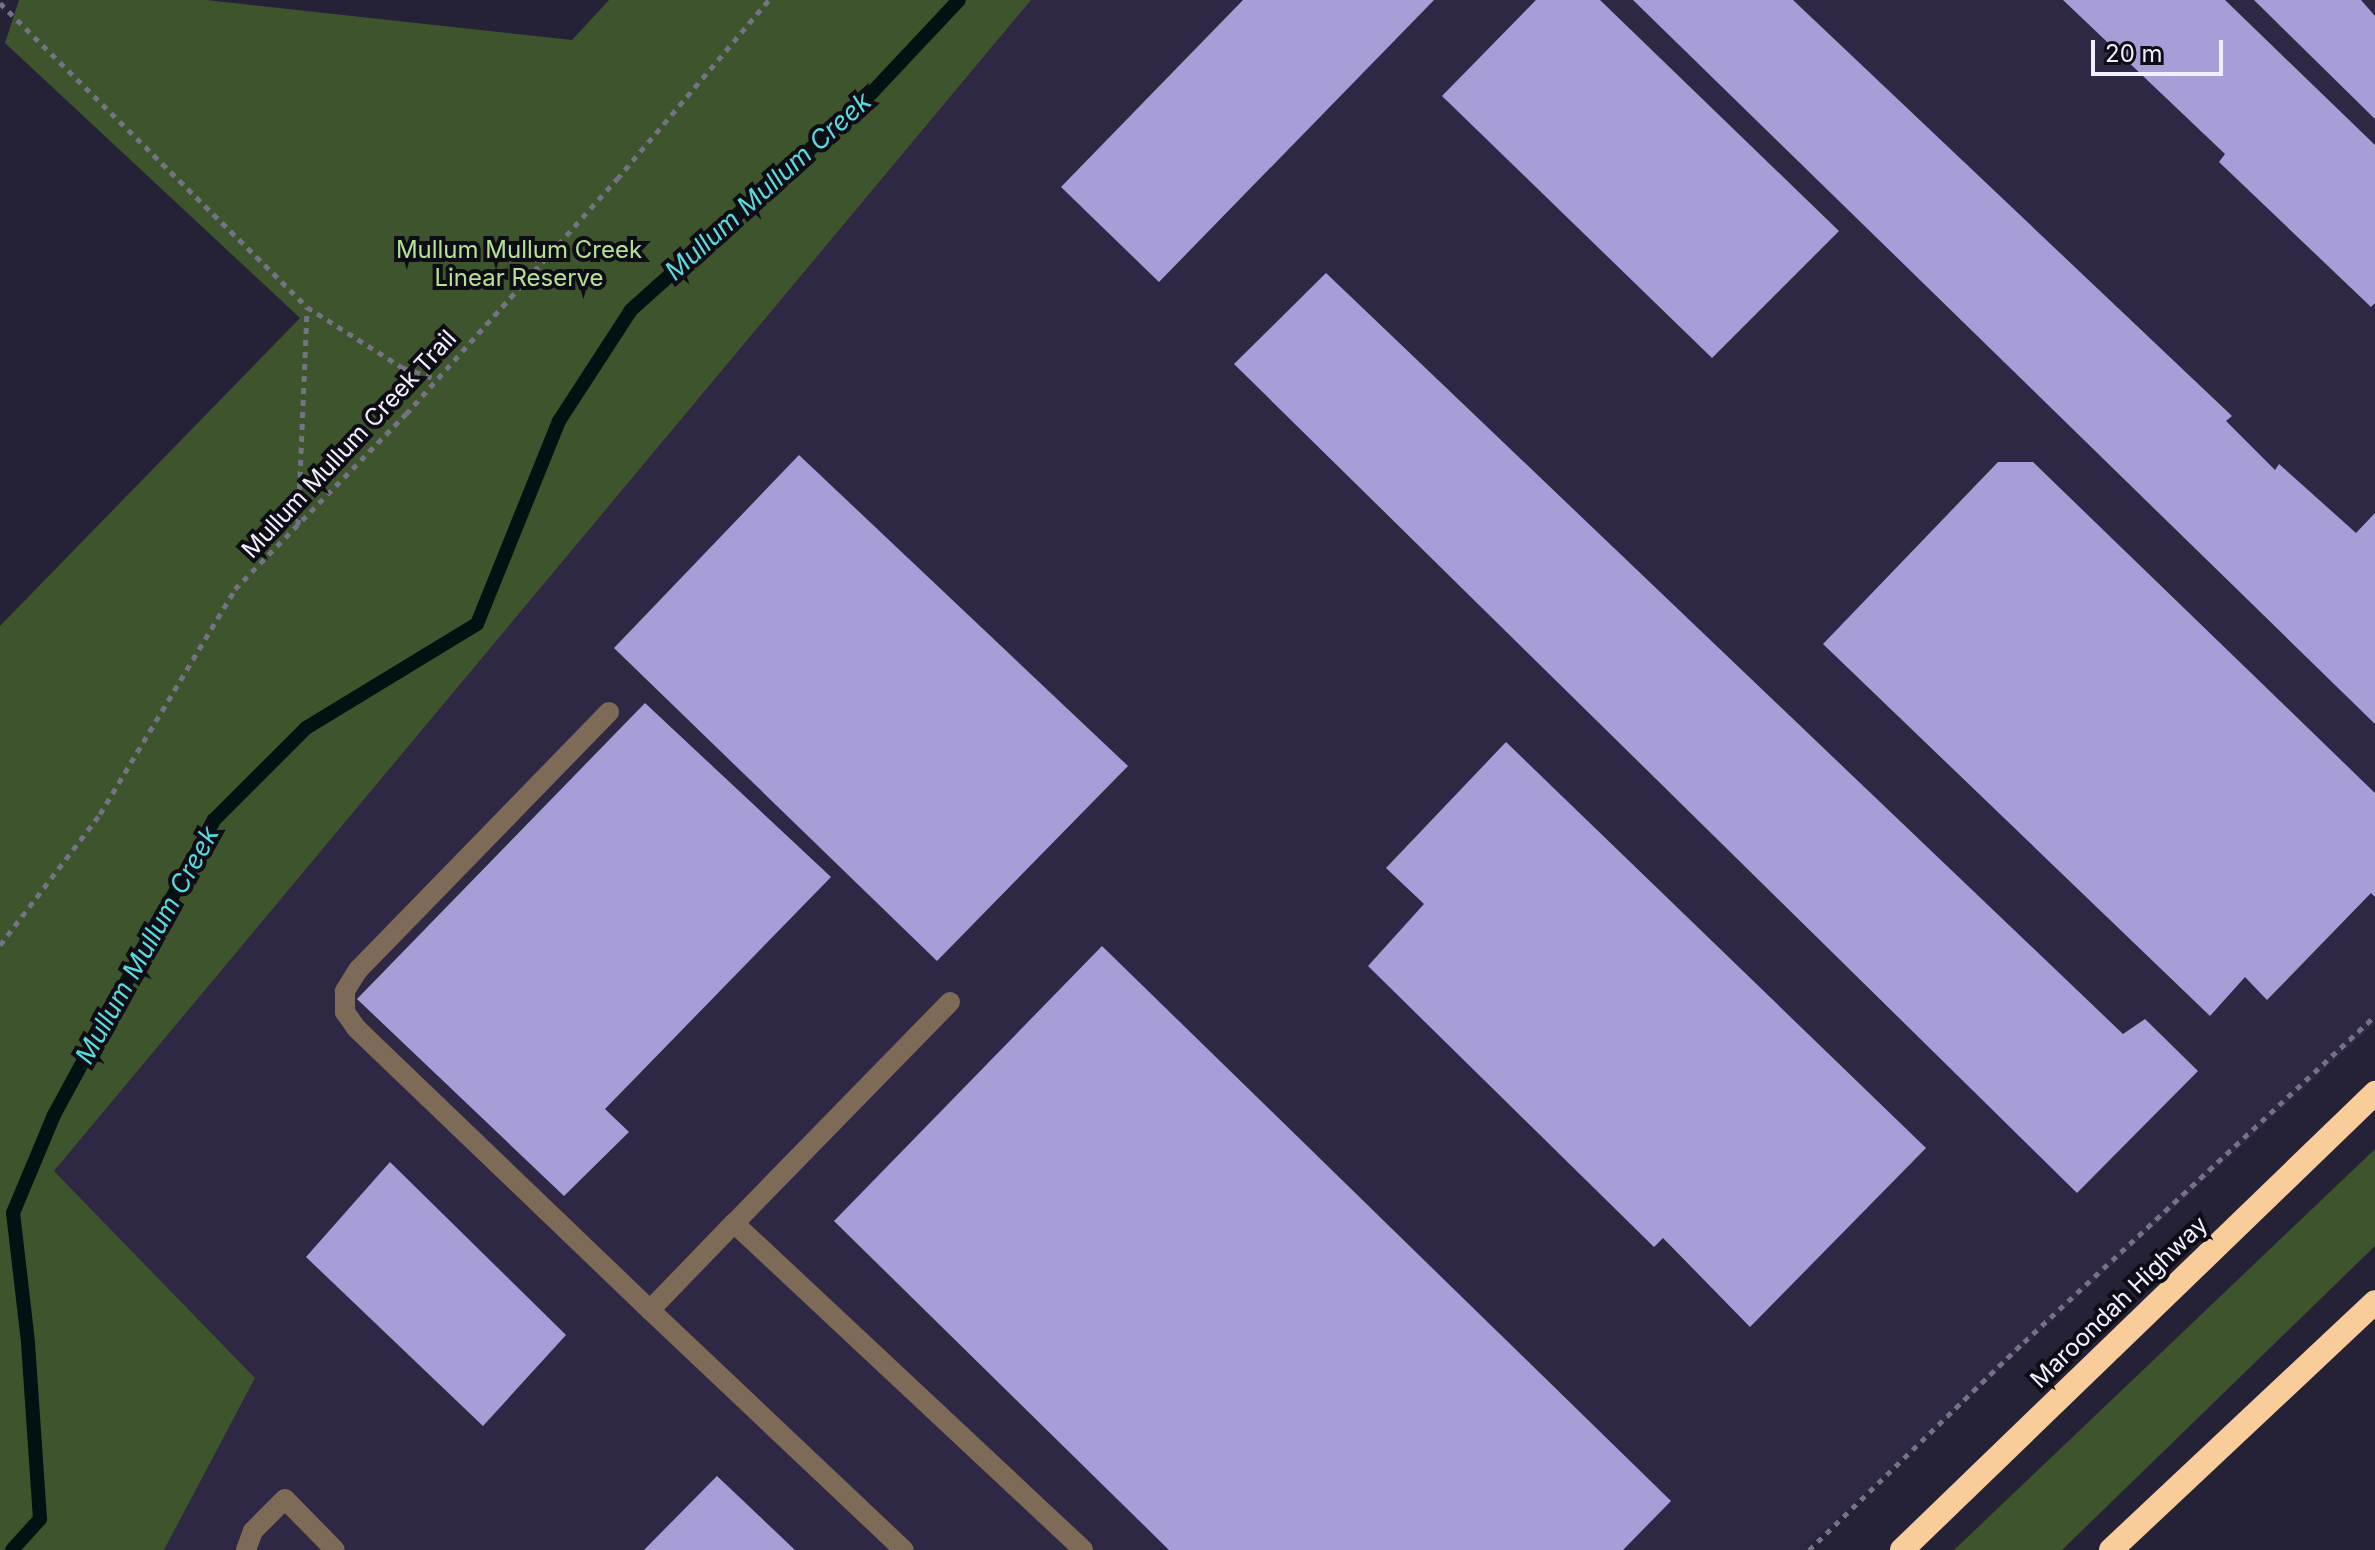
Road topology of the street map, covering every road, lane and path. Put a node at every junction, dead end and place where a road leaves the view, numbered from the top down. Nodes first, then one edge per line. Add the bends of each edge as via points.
1 (769, 0) edge
2 (0, 3) edge
3 (307, 307) junction
4 (437, 379) junction
5 (298, 525) junction
6 (609, 712) dead end
7 (0, 945) edge
8 (950, 1002) dead end
9 (2375, 1016) edge
10 (2375, 1093) edge
11 (734, 1223) junction
12 (2375, 1302) edge
13 (650, 1310) junction
14 (246, 1550) edge
15 (335, 1550) edge
16 (904, 1550) edge
17 (1083, 1550) edge
18 (1809, 1550) edge
19 (1902, 1550) edge
20 (2111, 1550) edge

1 - 4 path, Mullum Mullum Creek Trail
2 - 3 path
3 - 4 path via 403,368
3 - 5 path
4 - 5 path, Mullum Mullum Creek Trail
5 - 7 path, Mullum Mullum Creek Trail via 235,589 100,814
6 - 13 lane via 358,970 345,991 345,1012
8 - 11 lane
9 - 18 path
10 - 19 highway, Maroondah Highway
11 - 13 lane
11 - 17 lane
12 - 20 highway
13 - 16 lane
14 - 15 lane via 253,1531 285,1499

